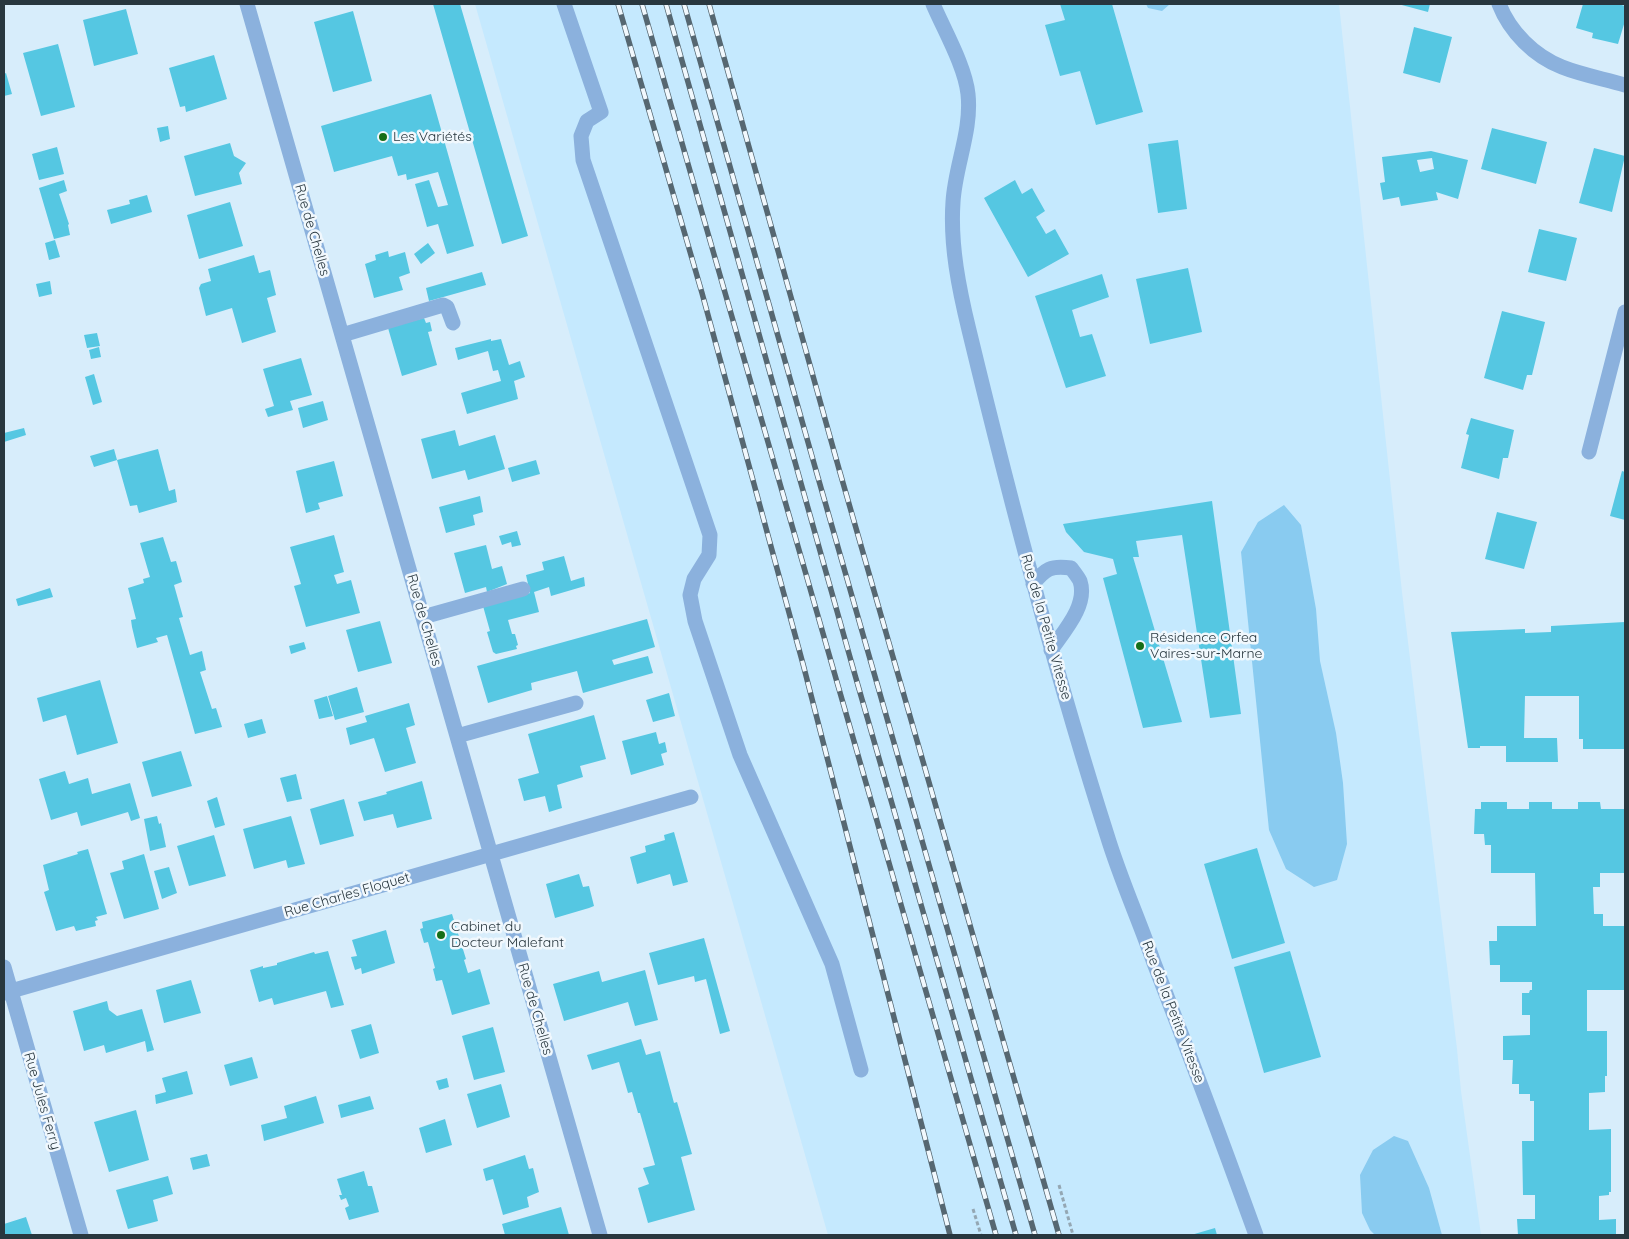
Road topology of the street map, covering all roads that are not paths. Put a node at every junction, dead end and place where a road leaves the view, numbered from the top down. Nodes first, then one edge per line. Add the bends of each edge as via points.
1 (247, 4) edge
2 (564, 4) edge
3 (933, 4) edge
4 (1499, 4) edge
5 (1625, 85) edge
6 (1625, 312) edge
7 (453, 323) dead end
8 (342, 336) junction
9 (1589, 452) dead end
10 (1033, 584) junction
11 (523, 589) dead end
12 (423, 617) junction
13 (1052, 650) junction
14 (576, 703) dead end
15 (457, 736) junction
16 (691, 797) dead end
17 (491, 854) junction
18 (4, 966) edge
19 (7, 992) edge
20 (860, 1070) dead end
21 (81, 1235) edge
22 (600, 1235) edge
23 (1256, 1235) edge

1 - 8 street, Rue de Chelles
2 - 20 street via 600,112 586,122 581,136 583,160 710,535 709,556 694,579 690,595 695,621 740,755 832,964
3 - 10 street, Rue de la Petite Vitesse via 968,90 969,114 953,200 956,265 965,315
4 - 5 street via 1517,34 1547,60 1563,68
6 - 9 street
7 - 8 street via 444,305
8 - 12 street, Rue de Chelles
10 - 13 street, Rue de la Petite Vitesse
10 - 13 street via 1046,570 1060,566 1071,568 1080,580 1081,604
11 - 12 street
12 - 15 street, Rue de Chelles
13 - 23 street, Rue de la Petite Vitesse via 1108,838
14 - 15 street
15 - 17 street, Rue de Chelles
16 - 17 street, Rue Charles Floquet
17 - 19 street, Rue Charles Floquet
17 - 22 street, Rue de Chelles
18 - 19 street, Rue Jules Ferry
19 - 21 street, Rue Jules Ferry

